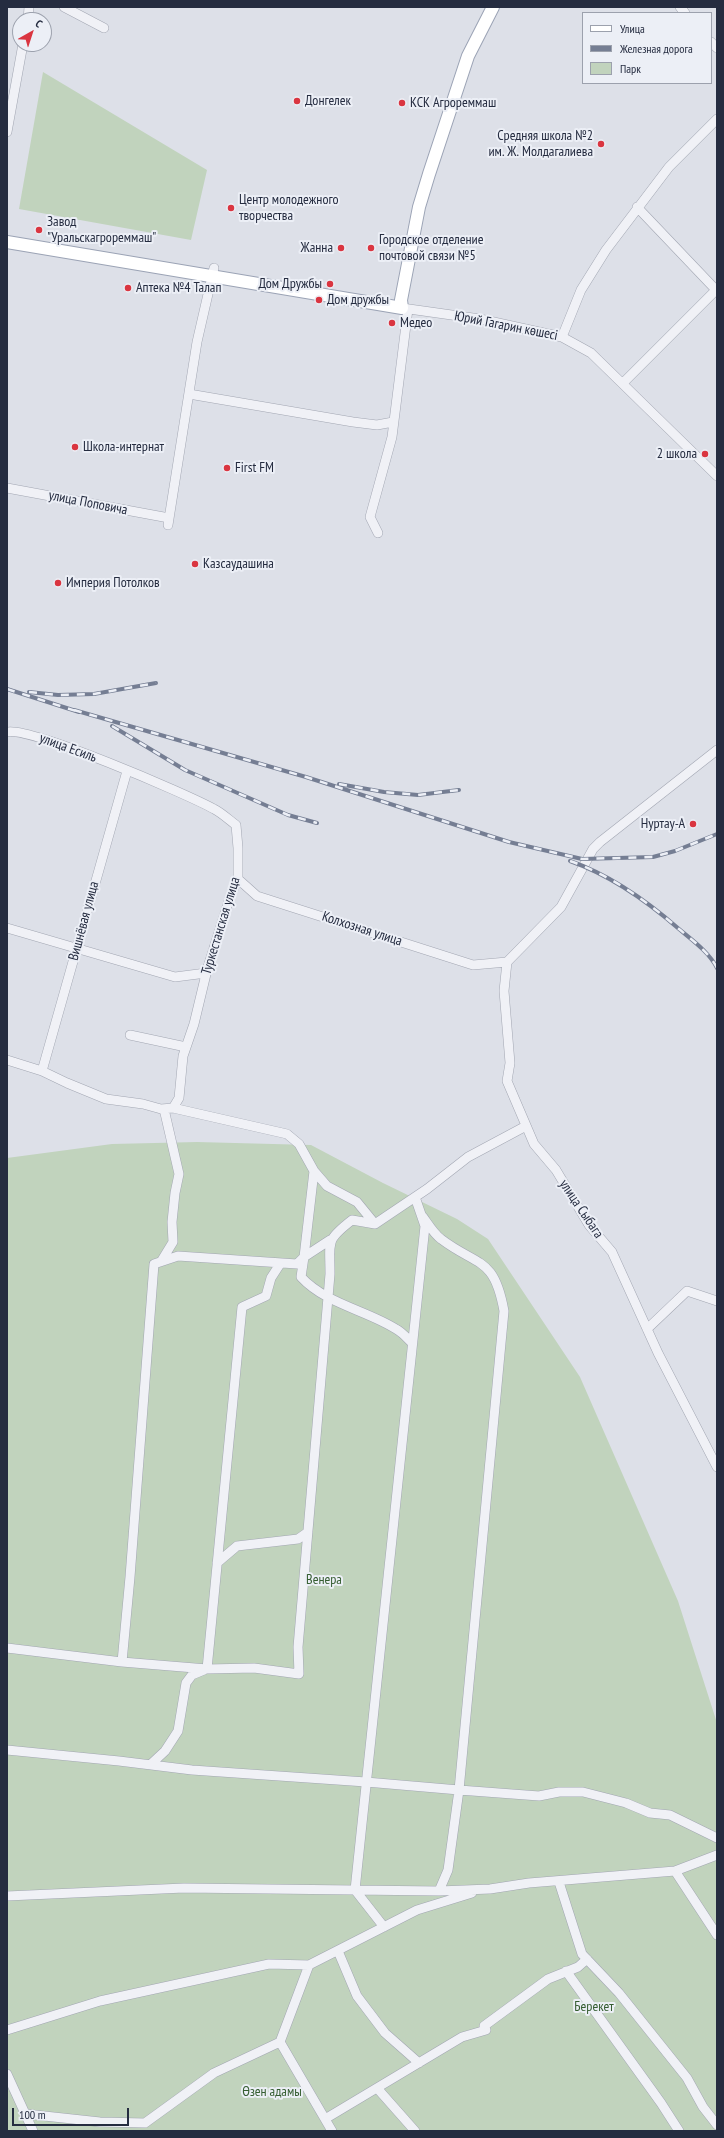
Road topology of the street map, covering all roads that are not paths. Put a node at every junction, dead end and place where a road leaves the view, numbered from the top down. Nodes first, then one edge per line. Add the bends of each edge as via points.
1 (64, 7) edge
2 (493, 7) edge
3 (104, 28) dead end
4 (22, 52) edge
5 (717, 119) edge
6 (7, 132) edge
7 (637, 207) junction
8 (7, 234) edge
9 (7, 242) edge
10 (213, 272) junction
11 (717, 290) edge
12 (404, 306) junction
13 (562, 337) junction
14 (623, 384) junction
15 (189, 394) junction
16 (393, 422) junction
17 (717, 476) edge
18 (7, 488) edge
19 (378, 533) dead end
20 (7, 732) edge
21 (717, 750) edge
22 (127, 770) junction
23 (238, 879) junction
24 (7, 928) edge
25 (76, 949) junction
26 (507, 962) junction
27 (206, 972) junction
28 (130, 1035) dead end
29 (186, 1047) junction
30 (7, 1060) edge
31 (42, 1071) junction
32 (168, 1108) junction
33 (526, 1126) junction
34 (314, 1171) junction
35 (415, 1197) junction
36 (421, 1215) junction
37 (375, 1224) junction
38 (330, 1240) junction
39 (304, 1257) junction
40 (162, 1260) junction
41 (280, 1264) junction
42 (328, 1297) junction
43 (717, 1301) edge
44 (647, 1329) junction
45 (412, 1343) junction
46 (717, 1467) edge
47 (308, 1532) junction
48 (217, 1563) junction
49 (7, 1648) edge
50 (122, 1662) junction
51 (208, 1669) junction
52 (7, 1750) edge
53 (150, 1765) junction
54 (366, 1782) junction
55 (458, 1790) junction
56 (717, 1838) edge
57 (717, 1856) edge
58 (675, 1871) junction
59 (559, 1882) junction
60 (484, 1889) junction
61 (355, 1890) junction
62 (439, 1891) junction
63 (7, 1896) edge
64 (384, 1927) junction
65 (717, 1935) edge
66 (338, 1951) junction
67 (587, 1959) junction
68 (309, 1965) junction
69 (566, 1971) junction
70 (7, 2030) edge
71 (280, 2042) junction
72 (419, 2063) junction
73 (7, 2074) edge
74 (377, 2088) junction
75 (26, 2114) junction
76 (325, 2119) junction
77 (717, 2125) edge
78 (33, 2131) edge
79 (332, 2131) edge
80 (415, 2131) edge
81 (679, 2131) edge

1 - 3 street
2 - 12 main road via 468,56 419,207
4 - 6 street
5 - 7 street via 668,167
7 - 11 street
7 - 13 street via 581,290
8 - 10 main road, Юрий Гагарин көшесі
9 - 10 main road, Юрий Гагарин көшесі
10 - 12 main road, Юрий Гагарин көшесі
10 - 15 street via 197,342
11 - 14 street
12 - 13 street, Юрий Гагарин көшесі
12 - 16 street
13 - 14 street, Юрий Гагарин көшесі via 591,353
14 - 17 street, Юрий Гагарин көшесі
15 - 16 street via 353,422 377,425
15 - 18 street, улица Поповича via 168,522
16 - 19 street via 385,464 370,517
20 - 22 street, улица Есиль via 20,731 37,736
21 - 26 street via 600,842 561,907
22 - 23 street, Туркестанская улица via 215,809 236,825
22 - 25 street, Вишнёвая улица
23 - 26 street, Колхозная улица via 257,896 473,964
23 - 27 street, Туркестанская улица
24 - 25 street
25 - 27 street via 174,977
25 - 31 street, Вишнёвая улица
26 - 33 street, улица Сыбага via 504,990 510,1063 507,1082
27 - 29 street, Туркестанская улица
28 - 29 street
29 - 32 street, Туркестанская улица via 179,1098
30 - 31 street
31 - 32 street via 106,1099
32 - 34 street via 287,1134 299,1144
32 - 40 street via 179,1174 172,1222 173,1242
33 - 35 street via 468,1157
33 - 44 street, улица Сыбага via 534,1144 556,1170 589,1225 612,1252
34 - 37 street via 327,1186 357,1202
34 - 39 street
35 - 36 street
35 - 37 street
36 - 45 street via 424,1226
36 - 55 street via 440,1238 486,1266 496,1280 504,1310
37 - 38 street via 352,1220
38 - 39 street
38 - 42 street
39 - 41 street via 297,1264
39 - 42 street via 301,1277 310,1287
40 - 41 street via 178,1256
40 - 50 street via 154,1264
41 - 48 street via 271,1278 266,1296 242,1307
42 - 45 street via 397,1329
42 - 47 street
43 - 44 street via 687,1291
44 - 46 street, улица Сыбага
45 - 54 street
47 - 48 street via 298,1539 237,1546
47 - 51 street via 298,1647 299,1674 254,1668
48 - 51 street
49 - 50 street
50 - 51 street
51 - 53 street via 192,1675 186,1683 178,1730 165,1751
52 - 53 street
53 - 54 street
54 - 55 street
54 - 61 street
55 - 56 street via 538,1796 559,1792 583,1792 626,1803 650,1813 670,1815
55 - 62 street via 448,1870
57 - 58 street
58 - 59 street
58 - 65 street
59 - 60 street
59 - 67 street via 582,1954
60 - 62 street
60 - 64 street via 417,1910
61 - 62 street
61 - 63 street via 184,1888
61 - 64 street
64 - 66 street
66 - 68 street
66 - 72 street via 357,1996 386,2033
67 - 69 street via 578,1967
67 - 77 street via 619,1993 688,2078 703,2107
68 - 70 street via 269,1964 100,2001
68 - 71 street
69 - 72 street via 548,1979 485,2028 462,2037
69 - 81 street
71 - 75 street via 214,2073 145,2123 100,2122
71 - 76 street
72 - 74 street
73 - 75 street
74 - 76 street
74 - 80 street
75 - 78 street
76 - 79 street

